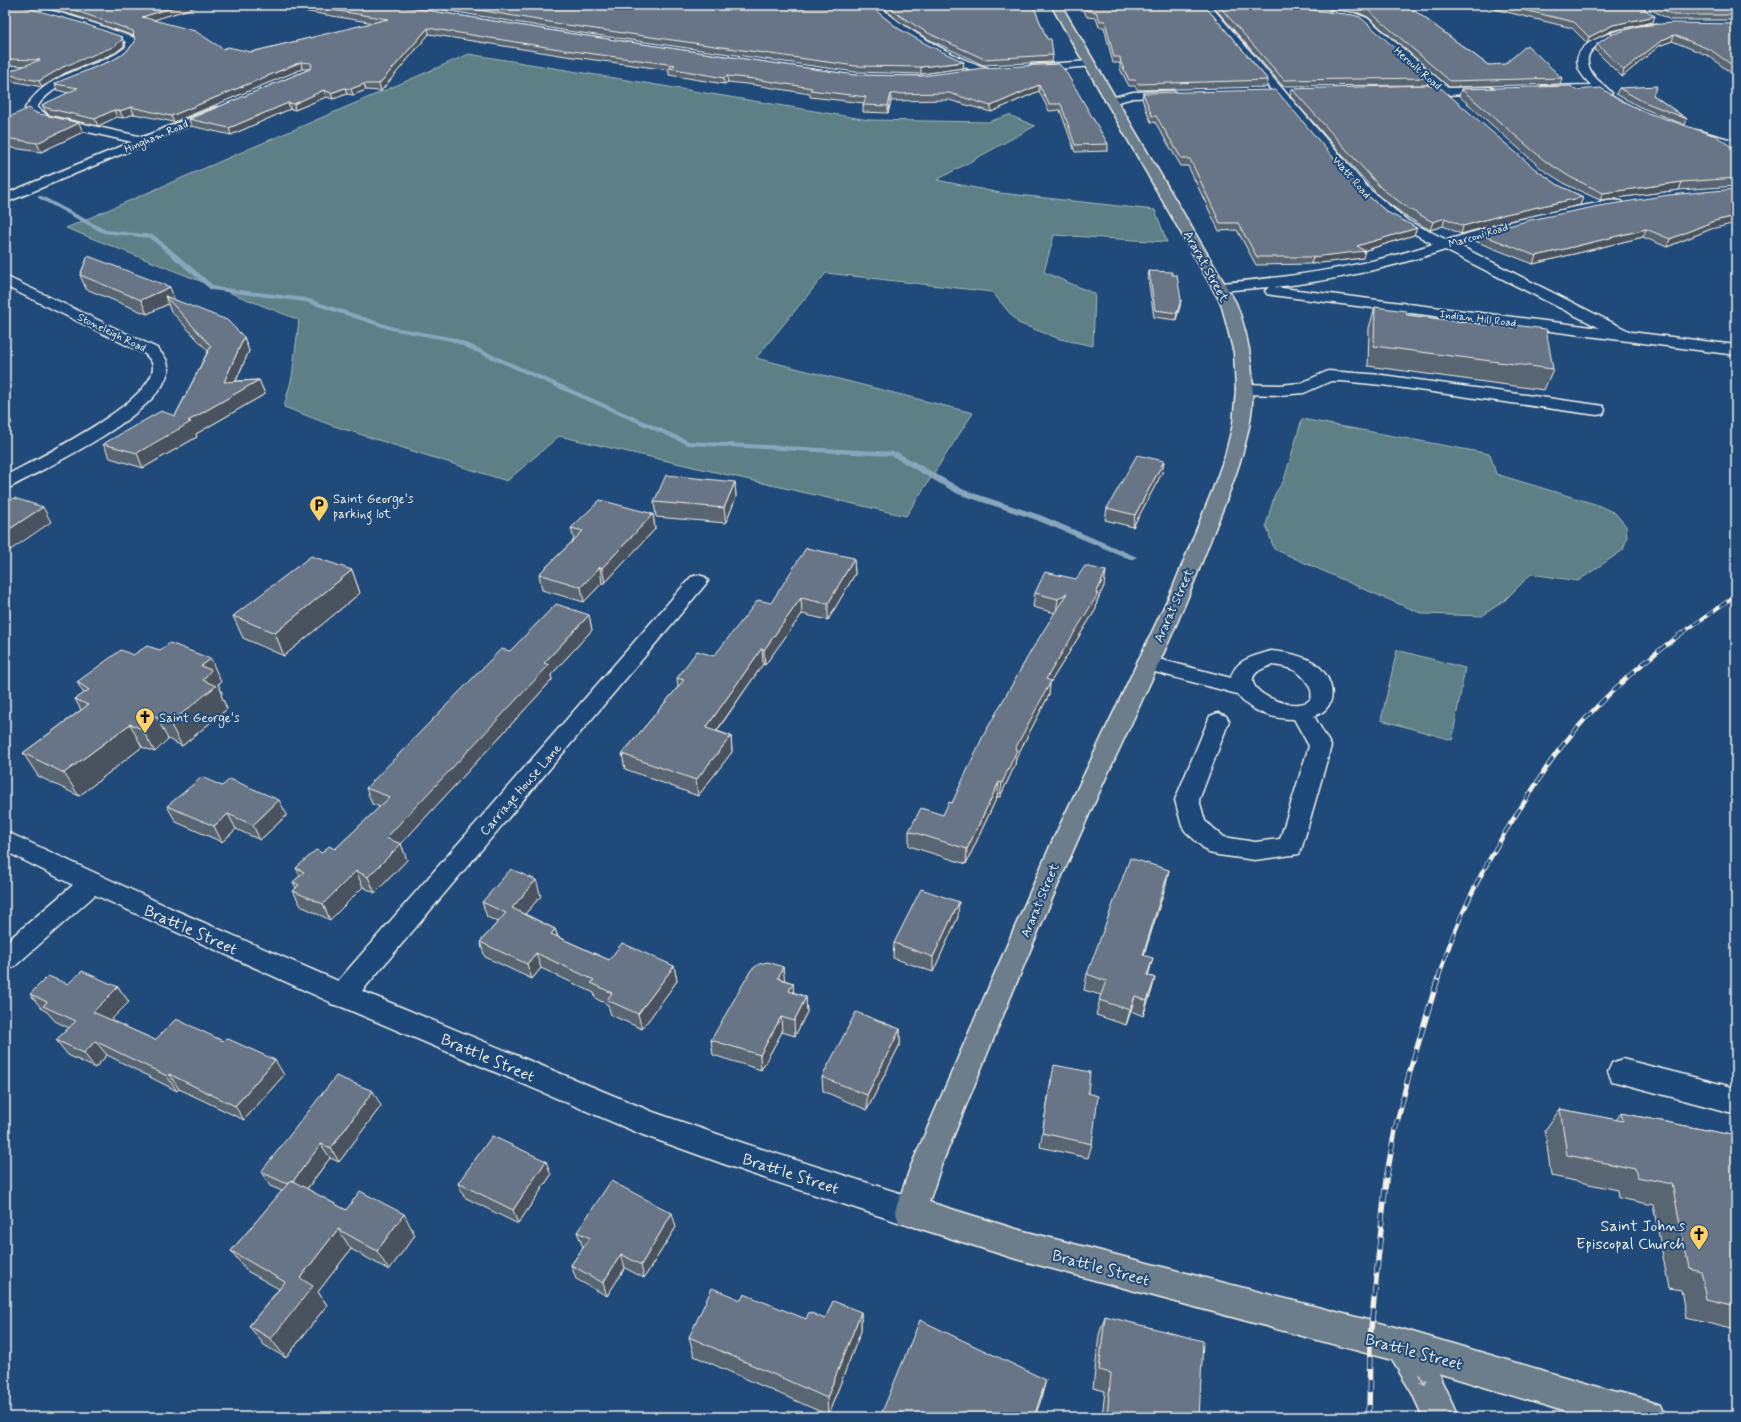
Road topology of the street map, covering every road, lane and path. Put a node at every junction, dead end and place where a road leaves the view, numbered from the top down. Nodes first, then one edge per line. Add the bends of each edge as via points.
1 (14, 5) edge
2 (872, 5) edge
3 (1056, 5) edge
4 (1205, 5) edge
5 (1323, 12) edge
6 (1662, 22) edge
7 (1090, 64) junction
8 (1021, 68) edge
9 (960, 73) edge
10 (1402, 88) edge
11 (1598, 88) junction
12 (1529, 89) edge
13 (1499, 90) edge
14 (1296, 91) edge
15 (1265, 92) edge
16 (1445, 92) junction
17 (1187, 94) edge
18 (1276, 97) junction
19 (1412, 98) edge
20 (1616, 99) edge
21 (1111, 101) junction
22 (1305, 101) edge
23 (1287, 102) junction
24 (1456, 102) edge
25 (230, 105) edge
26 (1180, 105) edge
27 (1682, 129) edge
28 (144, 141) junction
29 (1736, 145) edge
30 (1579, 198) edge
31 (5, 199) edge
32 (1630, 202) edge
33 (1598, 206) junction
34 (1445, 245) junction
35 (5, 280) edge
36 (1221, 287) junction
37 (1629, 337) junction
38 (1736, 350) edge
39 (1244, 389) junction
40 (1597, 410) dead end
41 (5, 483) edge
42 (698, 581) dead end
43 (1147, 663) junction
44 (1243, 688) junction
45 (1301, 712) junction
46 (1218, 721) dead end
47 (5, 840) edge
48 (91, 884) junction
49 (5, 959) edge
50 (341, 996) junction
51 (1622, 1072) dead end
52 (1736, 1101) edge
53 (910, 1211) junction
54 (1402, 1346) junction
55 (1605, 1413) edge
56 (1441, 1417) edge
57 (1650, 1417) edge

1 - 28 street via 89,25 131,40 131,48 122,57 55,84 35,98 31,108 44,119
2 - 9 street via 910,34 960,62 988,70
3 - 7 main road, Ararat Street
4 - 18 street, Watt Road
5 - 16 street, Heroult Road via 1354,16 1363,20
6 - 11 street via 1608,36 1591,46 1583,58 1583,65 1590,80
7 - 8 street
7 - 21 main road, Ararat Street
10 - 16 street via 1425,88
11 - 12 street
11 - 20 street
13 - 16 street
14 - 18 street
15 - 18 street
16 - 19 street via 1435,97
16 - 24 street, Heroult Road
17 - 21 street via 1133,95
18 - 23 street, Watt Road
21 - 26 street via 1141,106
21 - 36 main road, Ararat Street
22 - 23 street
23 - 34 street, Watt Road via 1379,207 1408,228
25 - 28 street, Hingham Road
27 - 29 street
28 - 31 street, Hingham Road
30 - 33 street
32 - 33 street, Marconi Road
33 - 34 street, Marconi Road via 1528,221
34 - 36 street, Marconi Road via 1332,276
34 - 37 street, Watt Road
35 - 41 street, Stoneleigh Road via 151,351 159,359 161,369 150,392 107,426
36 - 37 street, Indian Hill Road via 1263,289
36 - 39 main road, Ararat Street via 1239,336
37 - 38 street, Indian Hill Road
39 - 40 street via 1304,388 1328,376 1341,376
39 - 43 main road, Ararat Street via 1244,411 1232,465 1182,590
42 - 50 street, Carriage House Lane
43 - 44 street
43 - 53 main road, Ararat Street via 1063,844 926,1166
44 - 45 street via 1261,705 1288,713
44 - 45 street via 1243,672 1259,660 1271,658 1296,663 1316,676 1322,685 1323,693 1320,702
45 - 46 street via 1320,746 1290,847 1255,852 1218,846 1194,826 1187,800
47 - 48 street, Brattle Street
48 - 49 street
48 - 50 street, Brattle Street
50 - 53 street, Brattle Street via 652,1125
51 - 52 street
53 - 54 main road, Brattle Street via 1117,1272
54 - 55 main road, Brattle Street
54 -> 56 main road via 1424,1381
55 - 57 main road, Brattle Street

